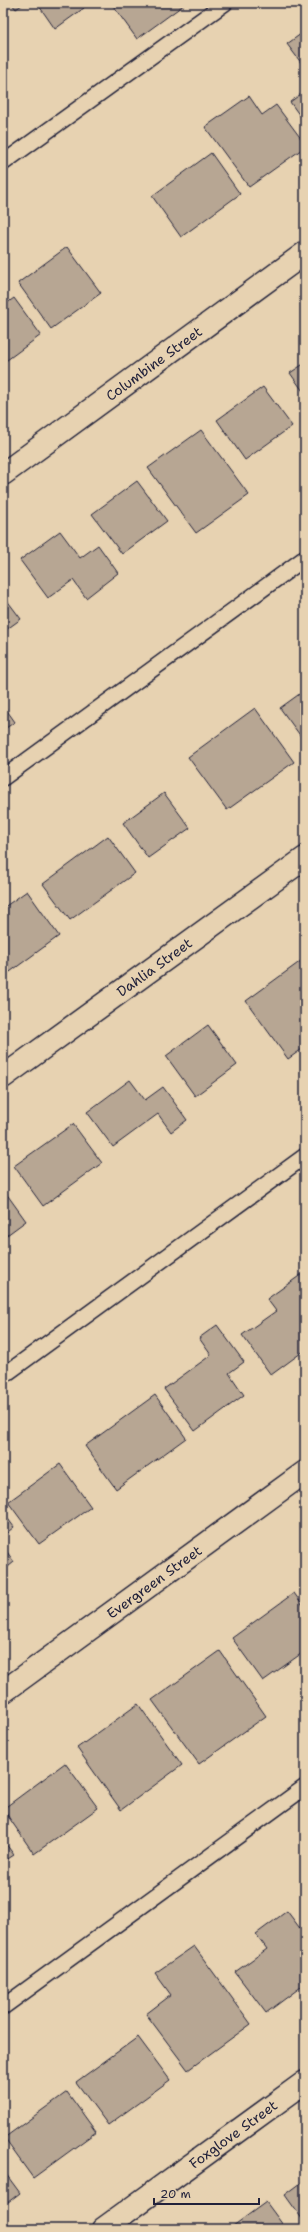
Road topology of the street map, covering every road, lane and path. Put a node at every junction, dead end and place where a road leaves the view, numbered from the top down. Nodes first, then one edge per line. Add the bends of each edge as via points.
1 (225, 3) edge
2 (3, 163) edge
3 (305, 253) edge
4 (3, 474) edge
5 (305, 558) edge
6 (3, 778) edge
7 (305, 858) edge
8 (3, 1077) edge
9 (305, 1156) edge
10 (3, 1376) edge
11 (305, 1472) edge
12 (3, 1692) edge
13 (305, 1787) edge
14 (3, 2007) edge
15 (305, 2082) edge
16 (103, 2229) edge

1 - 2 lane
3 - 4 street, Columbine Street
5 - 6 lane
7 - 8 street, Dahlia Street
9 - 10 lane
11 - 12 street, Evergreen Street
13 - 14 lane
15 - 16 street, Foxglove Street

